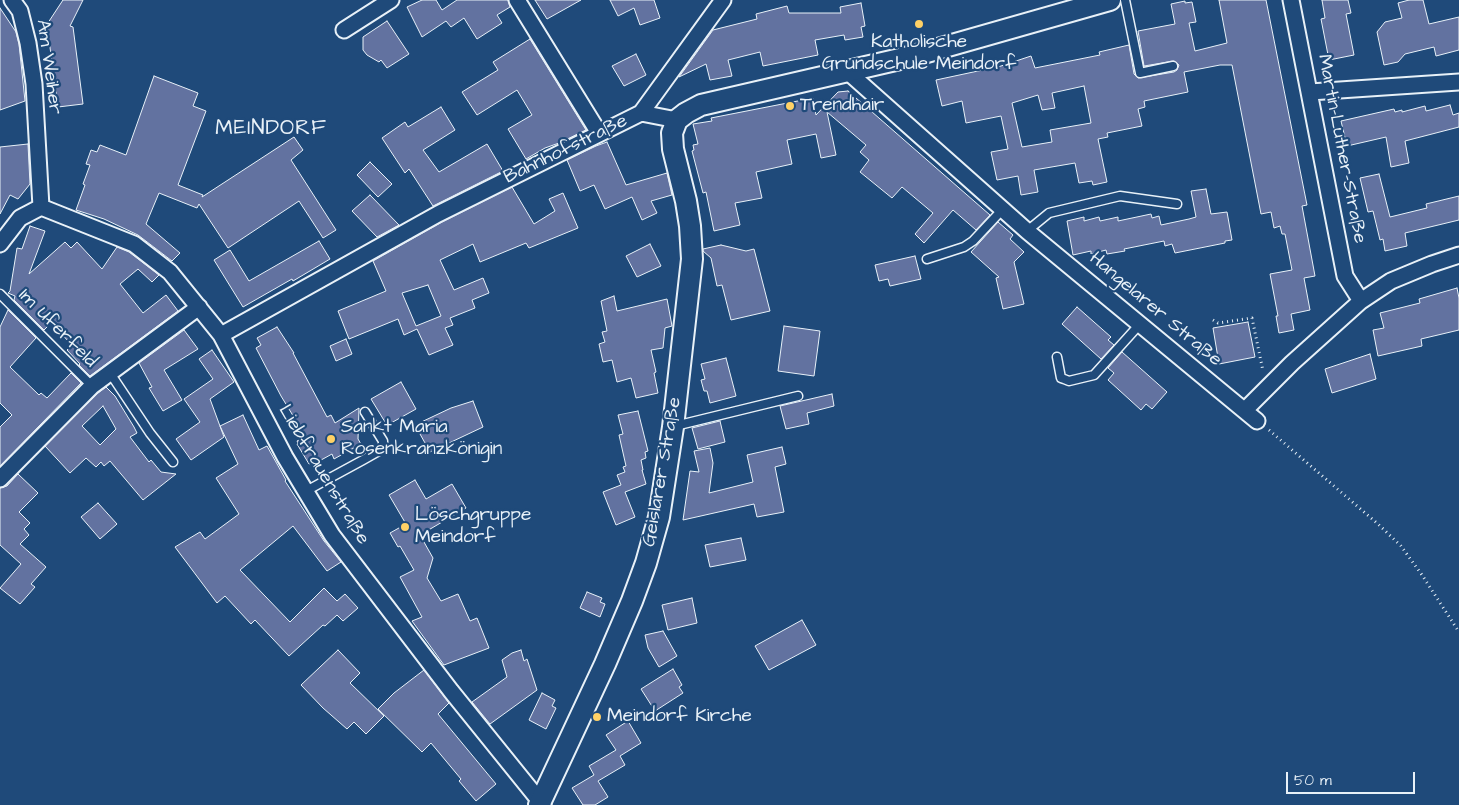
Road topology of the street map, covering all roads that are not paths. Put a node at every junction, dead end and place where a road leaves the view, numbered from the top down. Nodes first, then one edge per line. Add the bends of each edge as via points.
1 (12, 0) edge
2 (391, 0) edge
3 (517, 0) edge
4 (723, 0) edge
5 (1110, 0) edge
6 (1125, 0) edge
7 (1291, 0) edge
8 (344, 30) dead end
9 (1173, 66) dead end
10 (848, 72) junction
11 (1459, 82) edge
12 (1310, 92) junction
13 (641, 113) junction
14 (678, 120) junction
15 (599, 133) junction
16 (1177, 204) dead end
17 (41, 207) junction
18 (1003, 210) junction
19 (1027, 230) junction
20 (0, 244) edge
21 (1459, 255) edge
22 (927, 259) dead end
23 (0, 294) edge
24 (1361, 301) junction
25 (199, 307) junction
26 (1140, 324) junction
27 (221, 335) junction
28 (1057, 357) dead end
29 (110, 373) junction
30 (92, 386) junction
31 (798, 396) dead end
32 (1245, 410) junction
33 (365, 412) dead end
34 (1257, 421) road end
35 (673, 427) junction
36 (173, 462) dead end
37 (0, 479) edge
38 (306, 491) junction
39 (541, 804) edge

1 - 17 street, Am Weiher via 20,11 34,84
2 - 8 street
3 - 15 street
4 - 13 street
5 - 10 main road
6 - 9 lane via 1140,73
7 - 12 street, Martin-Luther-Straße
10 - 14 main road via 701,105
10 - 18 street, Hangelarer Straße
11 - 12 street
12 - 24 street, Martin-Luther-Straße via 1345,276
13 - 14 street, Bahnhofstraße
13 - 15 street, Bahnhofstraße
14 - 35 main road, Geislarer Straße via 672,133 673,149 686,201 692,259
15 - 27 street, Bahnhofstraße via 438,214
16 - 19 lane via 1120,196 1049,213
17 - 20 street via 20,218
17 - 25 street, Liebfrauenstraße via 134,244 170,272
18 - 19 street, Hangelarer Straße
18 - 22 lane via 973,241
19 - 26 street, Hangelarer Straße
21 - 24 street via 1391,281
23 - 30 lane, Im Uferfeld
24 - 32 street
25 - 27 street, Liebfrauenstraße
25 - 29 street
26 - 28 lane via 1094,375 1064,380
26 - 32 street, Hangelarer Straße
27 - 38 street, Liebfrauenstraße
29 - 30 street
29 - 36 lane
30 - 37 street
31 - 35 lane
32 - 34 street, Hangelarer Straße
33 - 38 lane via 383,446
35 - 39 main road, Geislarer Straße via 659,517 646,563 605,664
38 - 39 street, Liebfrauenstraße via 338,543

